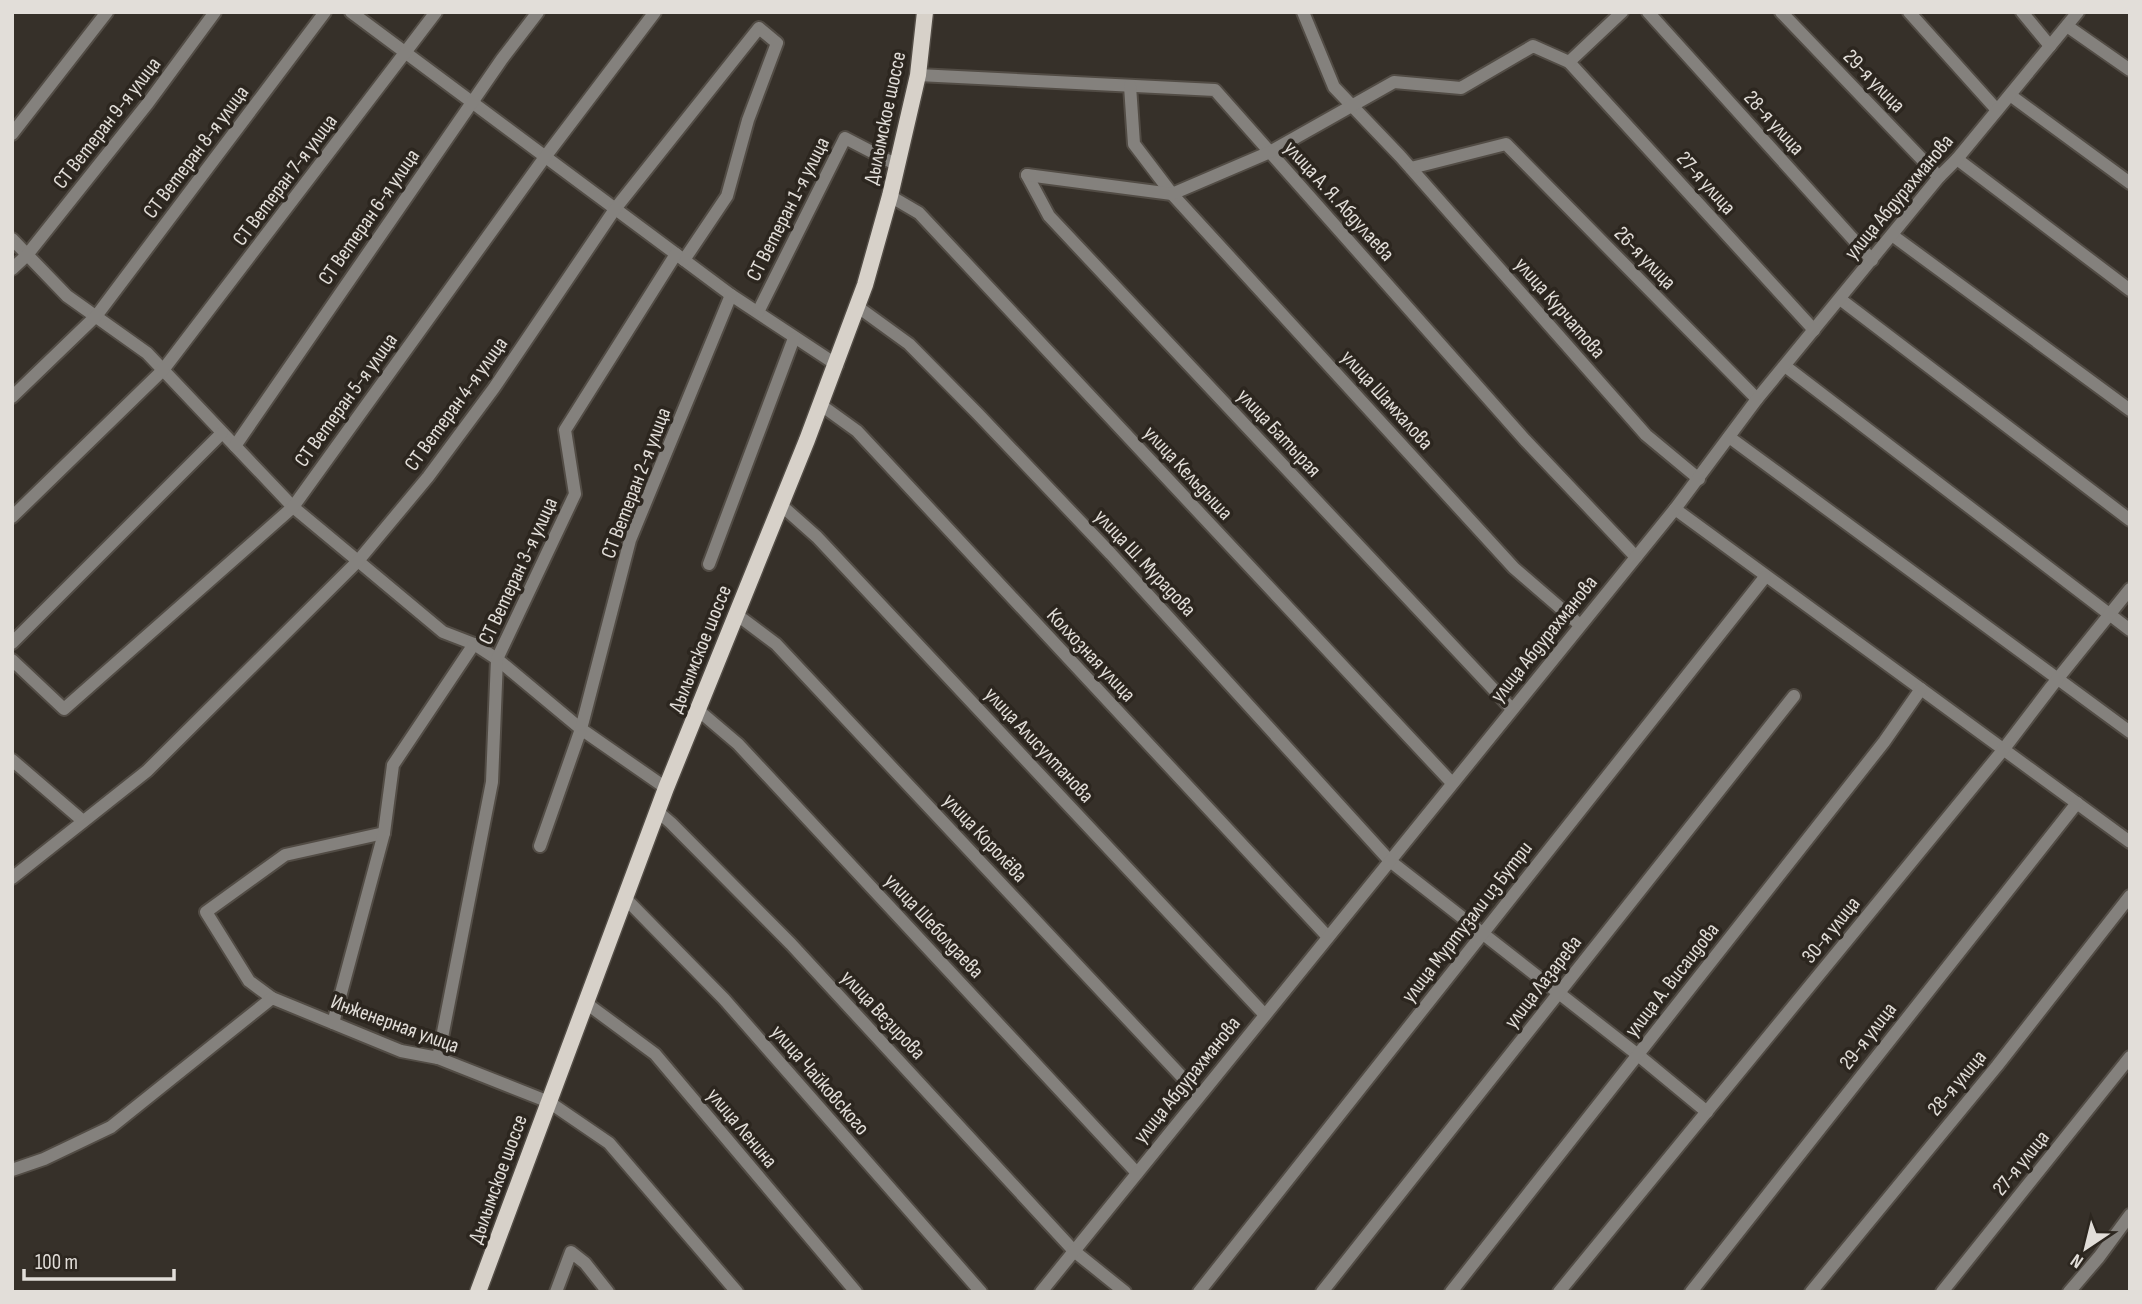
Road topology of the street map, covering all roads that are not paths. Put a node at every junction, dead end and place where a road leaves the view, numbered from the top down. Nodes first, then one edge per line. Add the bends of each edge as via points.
1 (107, 12) edge
2 (215, 12) edge
3 (325, 12) edge
4 (351, 12) edge
5 (436, 12) edge
6 (538, 12) edge
7 (654, 12) edge
8 (925, 12) edge
9 (1303, 12) edge
10 (1622, 12) edge
11 (1648, 12) edge
12 (1781, 12) edge
13 (1909, 12) edge
14 (2022, 12) edge
15 (2078, 12) edge
16 (2067, 26) junction
17 (759, 28) joint
18 (2050, 46) junction
19 (405, 54) junction
20 (1569, 62) junction
21 (2130, 71) edge
22 (918, 75) junction
23 (1130, 86) junction
24 (2010, 95) junction
25 (471, 103) junction
26 (1352, 106) junction
27 (1997, 110) junction
28 (12, 134) edge
29 (1270, 152) junction
30 (545, 157) junction
31 (1956, 159) junction
32 (897, 165) junction
33 (1411, 168) junction
34 (1939, 177) junction
35 (2130, 183) edge
36 (1172, 194) junction
37 (890, 196) junction
38 (615, 209) junction
39 (1892, 235) junction
40 (12, 239) edge
41 (27, 255) junction
42 (680, 257) junction
43 (1872, 260) junction
44 (12, 270) edge
45 (2130, 290) edge
46 (731, 295) junction
47 (1840, 299) junction
48 (858, 307) junction
49 (758, 312) junction
50 (97, 315) junction
51 (1814, 330) junction
52 (794, 338) junction
53 (837, 365) junction
54 (1785, 366) junction
55 (163, 370) junction
56 (12, 397) edge
57 (1757, 399) junction
58 (821, 405) junction
59 (2130, 410) edge
60 (222, 433) junction
61 (1729, 437) junction
62 (236, 446) junction
63 (1699, 479) junction
64 (781, 505) junction
65 (293, 507) junction
66 (1675, 509) junction
67 (12, 517) edge
68 (2130, 520) edge
69 (1636, 557) junction
70 (358, 561) junction
71 (709, 564) dead end
72 (1765, 577) junction
73 (2130, 589) edge
74 (736, 614) junction
75 (2109, 615) junction
76 (1580, 625) junction
77 (2130, 630) edge
78 (12, 643) edge
79 (474, 643) junction
80 (497, 659) junction
81 (12, 660) edge
82 (2057, 679) junction
83 (1921, 689) junction
84 (1794, 696) dead end
85 (1513, 709) junction
86 (698, 710) junction
87 (581, 729) junction
88 (2130, 732) edge
89 (2003, 750) junction
90 (12, 760) edge
91 (1452, 783) junction
92 (666, 788) junction
93 (2077, 803) junction
94 (657, 811) junction
95 (83, 821) junction
96 (384, 833) junction
97 (2130, 842) edge
98 (540, 846) dead end
99 (1390, 861) junction
100 (12, 878) edge
101 (2130, 896) edge
102 (625, 898) junction
103 (1483, 933) junction
104 (1328, 937) junction
105 (1559, 993) junction
106 (272, 998) junction
107 (586, 1003) junction
108 (1265, 1015) junction
109 (334, 1023) junction
110 (1638, 1055) junction
111 (438, 1058) junction
112 (2130, 1058) edge
113 (1199, 1096) junction
114 (549, 1102) junction
115 (1707, 1112) junction
116 (12, 1170) edge
117 (1137, 1173) junction
118 (2130, 1215) edge
119 (1074, 1251) junction
120 (478, 1292) edge
121 (556, 1292) edge
122 (608, 1292) edge
123 (737, 1292) edge
124 (856, 1292) edge
125 (981, 1292) edge
126 (1041, 1292) edge
127 (1125, 1292) edge
128 (1199, 1292) edge
129 (1322, 1292) edge
130 (1451, 1292) edge
131 (1559, 1292) edge
132 (1690, 1292) edge
133 (1811, 1292) edge
134 (1942, 1292) edge
135 (2070, 1292) edge

1 - 28 street
2 - 41 street, СТ Ветеран 9-я улица
3 - 50 street, СТ Ветеран 8-я улица
4 - 19 street
5 - 19 street, СТ Ветеран 7-я улица
6 - 25 street, СТ Ветеран 6-я улица
7 - 30 street, СТ Ветеран 5-я улица
8 - 22 main road, Дылымское шоссе
9 - 26 street, улица Курчатова via 1334,87
10 - 20 street
11 - 43 street, 28-я улица
12 - 34 street, 29-я улица
13 - 27 street
14 - 18 street
15 - 16 street, улица Абдурахманова
16 - 18 street, улица Абдурахманова
16 - 21 street
17 - 38 street, СТ Ветеран 4-я улица
17 - 42 street, СТ Ветеран 3-я улица via 777,43 748,120 727,196
18 - 24 street, улица Абдурахманова
19 - 25 street
19 - 55 street, СТ Ветеран 7-я улица
20 - 26 street via 1533,46 1461,88 1394,82
20 - 51 street, 27-я улица
22 - 23 street, улица А. Я. Абдулаева
22 - 32 main road, Дылымское шоссе
23 - 29 street, улица А. Я. Абдулаева via 1215,90
23 - 36 street, улица Шамхалова via 1134,144
24 - 27 street, улица Абдурахманова
24 - 35 street
25 - 30 street
25 - 62 street, СТ Ветеран 6-я улица
26 - 29 street
26 - 33 street, улица Курчатова
27 - 31 street, улица Абдурахманова
29 - 36 street
29 - 69 street, улица А. Я. Абдулаева via 1525,440
30 - 38 street
30 - 65 street, СТ Ветеран 5-я улица
31 - 34 street, улица Абдурахманова
31 - 45 street
32 - 37 main road, Дылымское шоссе
32 - 49 street, СТ Ветеран 1-я улица via 845,138
33 - 57 street, 26-я улица via 1506,144
33 - 63 street, улица Курчатова via 1646,435
34 - 39 street, улица Абдурахманова
36 - 76 street, улица Шамхалова via 1514,568
36 - 85 street, улица Батырая via 1027,175 1049,216
37 - 48 main road, Дылымское шоссе
37 - 91 street, улица Кельдыша via 919,213
38 - 42 street
38 - 70 street, СТ Ветеран 4-я улица via 495,388
39 - 43 street, улица Абдурахманова
39 - 59 street
40 - 41 street
41 - 44 street, СТ Ветеран 9-я улица
41 - 50 street via 67,296
42 - 46 street
42 - 80 street, СТ Ветеран 3-я улица via 565,430 575,494
43 - 47 street, улица Абдурахманова
46 - 49 street
46 - 87 street, СТ Ветеран 2-я улица via 630,540
47 - 51 street, улица Абдурахманова
47 - 68 street
48 - 53 main road, Дылымское шоссе
48 - 99 street, улица Ш. Мурадова via 909,344 987,424
49 - 52 street
50 - 55 street
50 - 56 street, СТ Ветеран 8-я улица
51 - 54 street, улица Абдурахманова
52 - 53 street
52 - 71 street
53 - 58 main road, Дылымское шоссе
54 - 57 street, улица Абдурахманова
54 - 75 street
55 - 60 street
55 - 67 street, СТ Ветеран 7-я улица
57 - 61 street, улица Абдурахманова
58 - 64 main road, Дылымское шоссе
58 - 104 street, Колхозная улица via 857,431
60 - 62 street
60 - 78 street
61 - 63 street, улица Абдурахманова
61 - 82 street
62 - 65 street
63 - 66 street, улица Абдурахманова
64 - 74 main road, Дылымское шоссе
64 - 108 street, улица Алисултанова via 817,537
65 - 70 street
65 - 81 street, СТ Ветеран 5-я улица via 64,709
66 - 69 street, улица Абдурахманова
66 - 72 street
69 - 76 street, улица Абдурахманова
70 - 79 street via 443,632
70 - 95 street, СТ Ветеран 4-я улица via 147,771
72 - 83 street
72 - 103 street, улица Муртузали из Бутри
73 - 75 street, 30-я улица
74 - 86 main road, Дылымское шоссе
74 - 113 street, улица Королёва via 776,644
75 - 77 street
75 - 82 street, 30-я улица
76 - 85 street, улица Абдурахманова
79 - 80 street
79 - 96 street via 393,765
80 - 87 street
80 - 111 street, СТ Ветеран 3-я улица via 492,782
82 - 88 street
82 - 89 street, 30-я улица
83 - 89 street
83 - 110 street, улица А. Висаидова
84 - 105 street, улица Лазарева
85 - 91 street, улица Абдурахманова
86 - 92 main road, Дылымское шоссе
86 - 117 street, улица Шеболдаева via 738,744
87 - 92 street
87 - 98 street, СТ Ветеран 2-я улица
89 - 93 street
89 - 115 street, 30-я улица
90 - 95 street
91 - 99 street, улица Абдурахманова
92 - 94 main road, Дылымское шоссе
93 - 97 street
93 - 132 street, 29-я улица
94 - 102 main road, Дылымское шоссе
94 - 119 street, улица Везирова via 791,944
95 - 100 street, СТ Ветеран 4-я улица
96 - 106 street via 285,855 206,912 249,981
96 - 109 street
99 - 103 street, улица Ш. Мурадова
99 - 104 street, улица Абдурахманова
101 - 133 street, 28-я улица
102 - 107 main road, Дылымское шоссе
102 - 125 street, улица Чайковского via 724,999
103 - 105 street, улица Ш. Мурадова
103 - 128 street, улица Муртузали из Бутри
104 - 108 street, улица Абдурахманова
105 - 110 street, улица Ш. Мурадова
105 - 129 street, улица Лазарева
106 - 109 street, Инженерная улица
106 - 116 street via 111,1127
107 - 114 main road, Дылымское шоссе
107 - 124 street, улица Ленина via 655,1054
108 - 113 street, улица Абдурахманова
109 - 111 street, Инженерная улица via 401,1051
110 - 115 street, улица Ш. Мурадова
110 - 130 street, улица А. Висаидова
111 - 114 street, Инженерная улица
112 - 134 street, 27-я улица
113 - 117 street, улица Абдурахманова
114 - 120 main road, Дылымское шоссе
114 - 123 street, Инженерная улица via 609,1143
115 - 131 street, 30-я улица
117 - 119 street, улица Абдурахманова
118 - 135 street
119 - 126 street, улица Абдурахманова
119 - 127 street, улица Везирова
121 - 122 street via 571,1252

